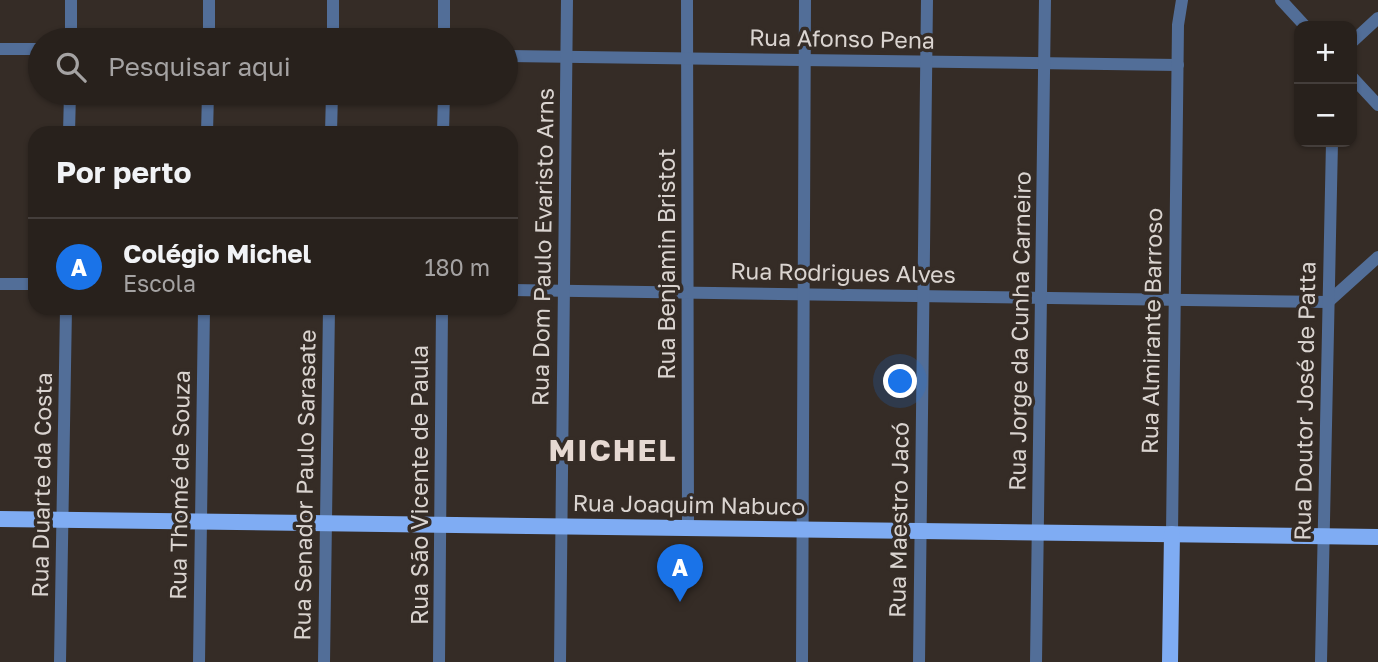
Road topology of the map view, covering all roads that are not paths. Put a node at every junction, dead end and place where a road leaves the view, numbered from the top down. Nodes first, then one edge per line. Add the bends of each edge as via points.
1 (71, 0) edge
2 (209, 0) edge
3 (333, 0) edge
4 (444, 0) edge
5 (567, 0) edge
6 (687, 0) edge
7 (806, 0) edge
8 (927, 0) edge
9 (1045, 0) edge
10 (1182, 0) edge
11 (1281, 0) edge
12 (1378, 18) edge
13 (1300, 21) edge
14 (71, 28) edge
15 (209, 28) edge
16 (333, 28) edge
17 (444, 28) edge
18 (1357, 37) edge
19 (0, 49) edge
20 (28, 49) edge
21 (518, 56) edge
22 (566, 57) junction
23 (687, 58) junction
24 (805, 60) junction
25 (926, 62) junction
26 (1044, 63) junction
27 (1178, 65) junction
28 (1357, 83) edge
29 (70, 105) edge
30 (208, 105) edge
31 (332, 105) edge
32 (444, 105) edge
33 (1378, 106) edge
34 (69, 126) edge
35 (207, 126) edge
36 (331, 126) edge
37 (443, 126) edge
38 (1332, 147) edge
39 (1378, 257) edge
40 (0, 284) edge
41 (28, 284) edge
42 (518, 290) edge
43 (564, 290) junction
44 (688, 292) junction
45 (804, 293) junction
46 (923, 295) junction
47 (1041, 296) junction
48 (1174, 298) junction
49 (1328, 302) junction
50 (66, 315) edge
51 (204, 315) edge
52 (329, 315) edge
53 (442, 315) edge
54 (0, 519) edge
55 (63, 520) junction
56 (201, 522) junction
57 (326, 524) junction
58 (440, 525) junction
59 (561, 527) junction
60 (688, 528) junction
61 (803, 530) junction
62 (920, 531) junction
63 (1038, 533) junction
64 (1172, 534) junction
65 (1323, 536) junction
66 (1378, 537) edge
67 (60, 662) edge
68 (199, 662) edge
69 (324, 662) edge
70 (439, 662) edge
71 (560, 662) edge
72 (802, 662) edge
73 (919, 662) edge
74 (1037, 662) edge
75 (1170, 662) edge
76 (1321, 662) edge

1 - 14 street
2 - 15 street
3 - 16 street
4 - 17 street
5 - 22 street, Rua Dom Paulo Evaristo Arns
6 - 23 street, Rua Benjamin Bristot
7 - 24 street
8 - 25 street, Rua Maestro Jacó
9 - 26 street, Rua Jorge da Cunha Carneiro
10 - 27 street, Rua Almirante Barroso
11 - 13 street
12 - 18 street
19 - 20 street
21 - 22 street, Rua Afonso Pena
22 - 23 street, Rua Afonso Pena
22 - 43 street, Rua Dom Paulo Evaristo Arns
23 - 24 street, Rua Afonso Pena
23 - 44 street, Rua Benjamin Bristot
24 - 25 street, Rua Afonso Pena
24 - 45 street
25 - 26 street, Rua Afonso Pena
25 - 46 street, Rua Maestro Jacó
26 - 27 street, Rua Afonso Pena
26 - 47 street, Rua Jorge da Cunha Carneiro
27 - 48 street, Rua Almirante Barroso
28 - 33 street
29 - 34 street
30 - 35 street
31 - 36 street
32 - 37 street
38 - 49 street, Rua Doutor José de Patta
39 - 49 street
40 - 41 street
42 - 43 street, Rua Rodrigues Alves
43 - 44 street, Rua Rodrigues Alves
43 - 59 street, Rua Dom Paulo Evaristo Arns
44 - 45 street, Rua Rodrigues Alves
44 - 60 street, Rua Benjamin Bristot
45 - 46 street, Rua Rodrigues Alves
45 - 61 street
46 - 47 street, Rua Rodrigues Alves
46 - 62 street, Rua Maestro Jacó
47 - 48 street, Rua Rodrigues Alves
47 - 63 street, Rua Jorge da Cunha Carneiro
48 - 49 street, Rua Rodrigues Alves
48 - 64 street, Rua Almirante Barroso
49 - 65 street, Rua Doutor José de Patta
50 - 55 street, Rua Duarte da Costa
51 - 56 street, Rua Thomé de Souza
52 - 57 street, Rua Senador Paulo Sarasate
53 - 58 street, Rua São Vicente de Paula
54 - 55 main road, Rua Joaquim Nabuco
55 - 56 main road, Rua Joaquim Nabuco
55 - 67 street, Rua Duarte da Costa
56 - 57 main road, Rua Joaquim Nabuco
56 - 68 street, Rua Thomé de Souza
57 - 58 main road, Rua Joaquim Nabuco
57 - 69 street, Rua Senador Paulo Sarasate
58 - 59 main road, Rua Joaquim Nabuco
58 - 70 street, Rua São Vicente de Paula
59 - 60 main road, Rua Joaquim Nabuco
59 - 71 street, Rua Dom Paulo Evaristo Arns
60 - 61 main road, Rua Joaquim Nabuco
61 - 62 main road, Rua Joaquim Nabuco
61 - 72 street
62 - 63 main road, Rua Joaquim Nabuco
62 - 73 street, Rua Maestro Jacó
63 - 64 main road, Rua Joaquim Nabuco
63 - 74 street, Rua Jorge da Cunha Carneiro
64 - 65 main road, Rua Joaquim Nabuco
64 - 75 main road, Rua Almirante Barroso
65 - 66 main road, Rua Joaquim Nabuco
65 - 76 street, Rua Doutor José de Patta

